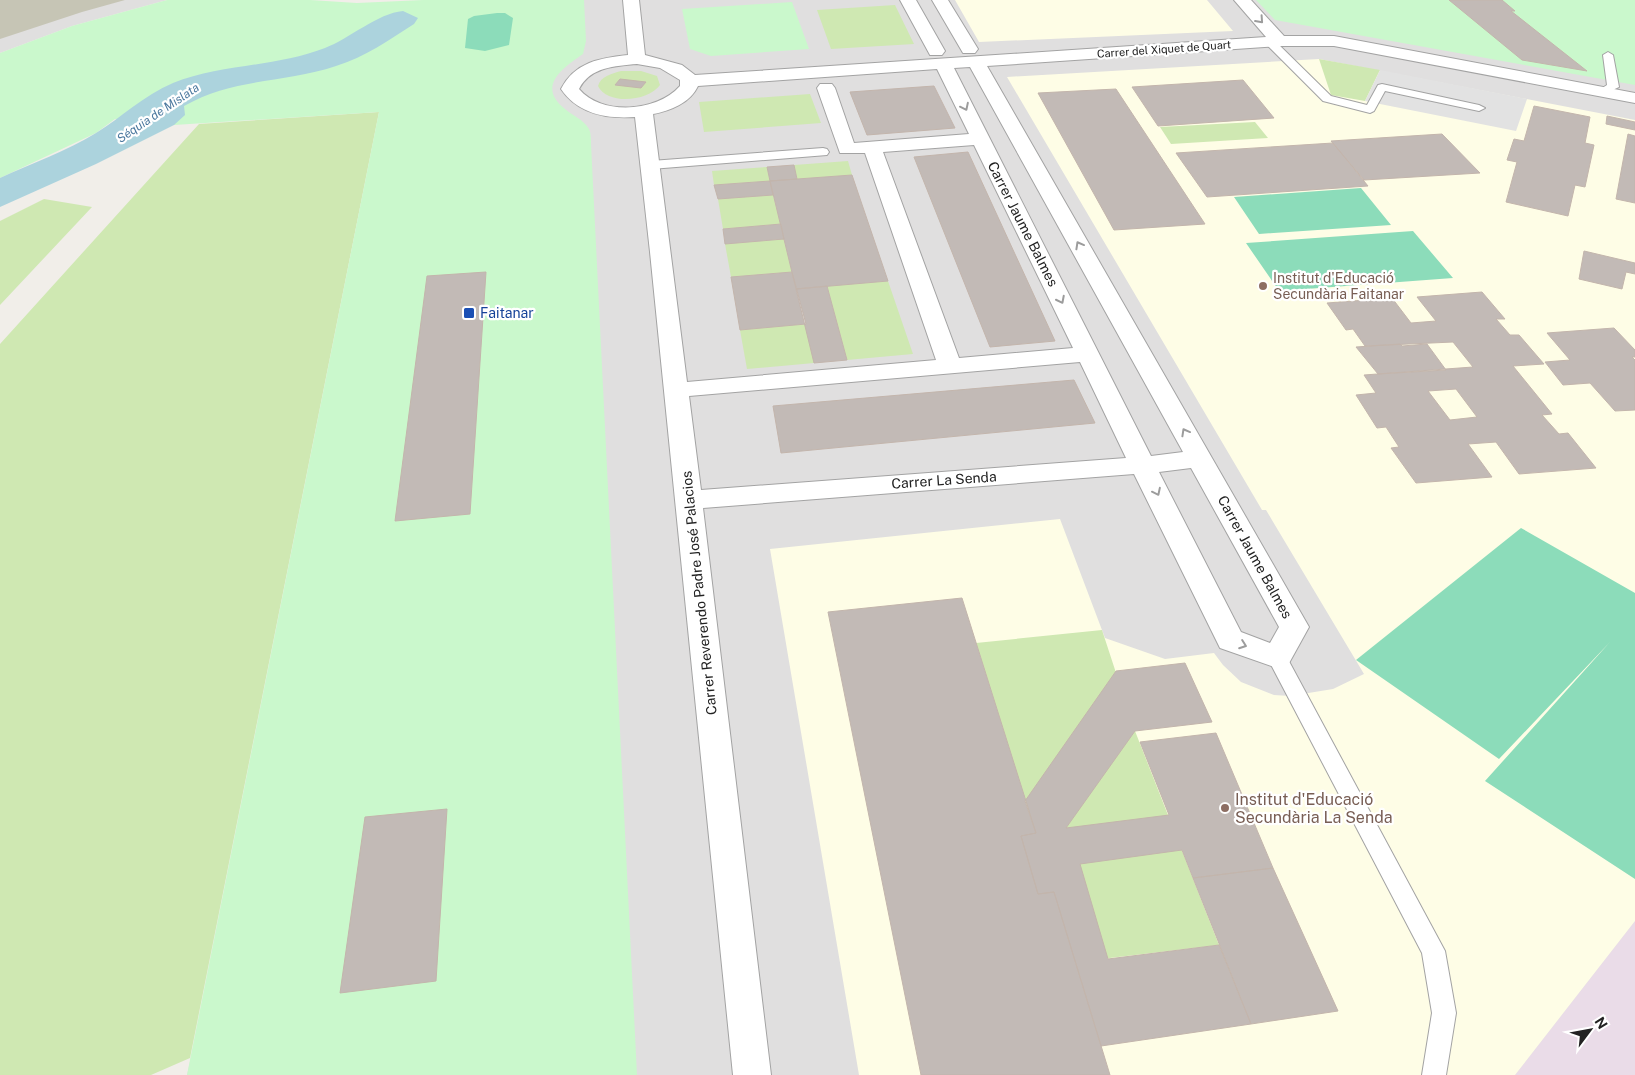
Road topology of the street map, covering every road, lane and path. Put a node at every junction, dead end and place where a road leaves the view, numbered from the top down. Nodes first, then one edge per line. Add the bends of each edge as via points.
1 (631, 0) edge
2 (908, 0) edge
3 (940, 0) edge
4 (1242, 0) edge
5 (1274, 41) junction
6 (972, 55) junction
7 (1608, 55) dead end
8 (939, 57) junction
9 (637, 59) junction
10 (688, 80) junction
11 (826, 88) dead end
12 (1602, 92) junction
13 (1635, 98) edge
14 (1478, 108) dead end
15 (643, 111) junction
16 (980, 139) junction
17 (872, 147) junction
18 (823, 152) dead end
19 (651, 165) junction
20 (1088, 354) junction
21 (950, 366) junction
22 (676, 390) junction
23 (1200, 458) junction
24 (1144, 465) junction
25 (689, 500) junction
26 (1276, 657) junction
27 (752, 1075) edge
28 (1434, 1075) edge

1 - 9 street
2 - 8 street, Carrer Jaume Balmes
3 - 6 street, Carrer Jaume Balmes
4 -> 5 street
5 - 6 street, Carrer del Xiquet de Quart
5 - 12 street, Carrer del Xiquet de Quart via 1334,41
5 - 14 lane via 1326,99 1370,109 1382,87
6 - 8 street, Carrer del Xiquet de Quart
23 -> 6 street, Carrer Jaume Balmes
7 - 12 lane via 1613,87
8 - 10 street, Carrer del Xiquet de Quart
8 -> 16 street, Carrer Jaume Balmes
9 - 10 street via 677,68
9 - 15 street via 598,64 584,71 570,89 575,98 602,110
10 - 15 street via 688,88 682,95 666,105
11 - 17 street via 847,149
12 - 13 street, Carrer del Xiquet de Quart
15 - 19 street, Carrer Reverendo Padre José Palacios
16 - 17 street
16 -> 20 street, Carrer Jaume Balmes
17 - 21 street
18 - 19 lane
19 - 22 street, Carrer Reverendo Padre José Palacios
20 - 21 street
20 - 24 street, Carrer Jaume Balmes
21 - 22 street
22 - 25 street, Carrer Reverendo Padre José Palacios
23 - 24 street, Carrer La Senda
23 - 26 street, Carrer Jaume Balmes via 1294,627
24 - 25 street, Carrer La Senda
24 -> 26 street, Carrer Jaume Balmes via 1230,640
25 - 27 street, Carrer Reverendo Padre José Palacios
26 - 28 lane via 1433,951 1444,1013

